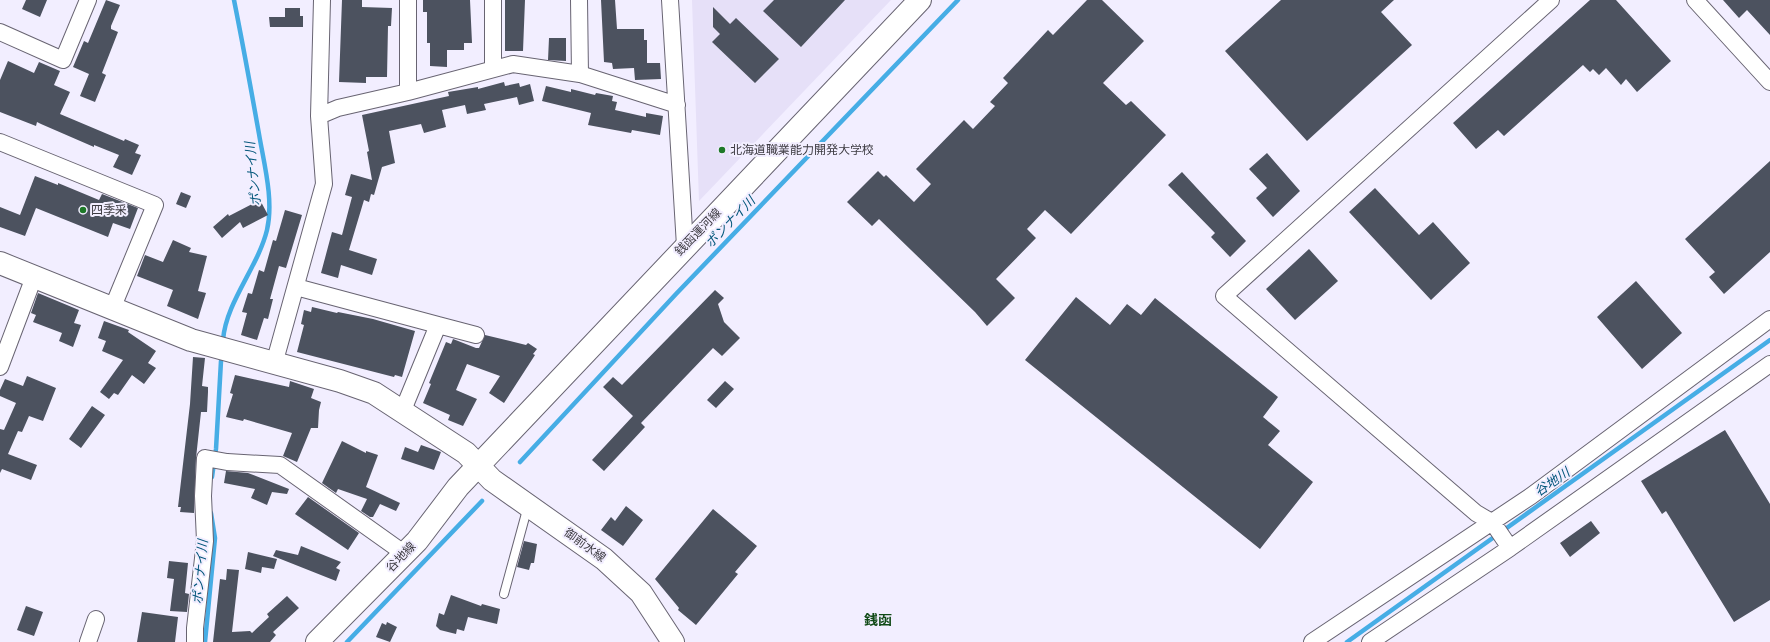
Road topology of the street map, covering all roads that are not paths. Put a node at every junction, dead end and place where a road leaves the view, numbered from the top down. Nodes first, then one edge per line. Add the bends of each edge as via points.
1 (88, 0) edge
2 (322, 0) edge
3 (408, 0) edge
4 (494, 0) edge
5 (579, 0) edge
6 (670, 0) edge
7 (920, 0) edge
8 (1551, 0) edge
9 (1694, 0) edge
10 (0, 32) edge
11 (493, 68) junction
12 (580, 74) junction
13 (1770, 82) edge
14 (408, 92) junction
15 (677, 105) junction
16 (319, 116) junction
17 (0, 142) edge
18 (685, 246) junction
19 (0, 263) edge
20 (34, 277) junction
21 (296, 287) junction
22 (112, 309) junction
23 (1770, 319) edge
24 (438, 325) junction
25 (476, 335) dead end
26 (5, 338) edge
27 (274, 364) junction
28 (1770, 364) edge
29 (0, 367) edge
30 (403, 410) junction
31 (478, 466) junction
32 (528, 505) junction
33 (1494, 525) junction
34 (1508, 546) junction
35 (405, 554) junction
36 (504, 594) dead end
37 (96, 619) dead end
38 (88, 642) edge
39 (195, 642) edge
40 (317, 642) edge
41 (674, 642) edge
42 (1312, 642) edge
43 (1370, 642) edge

1 - 10 street via 63,60
2 - 16 street
3 - 14 street
4 - 11 street
5 - 12 street
6 - 15 street
7 - 18 street, 銭函運河線
8 - 33 street via 1224,296 1476,513
9 - 13 street
11 - 12 street via 513,64
11 - 14 street
12 - 15 street
14 - 16 street via 338,108
15 - 18 street
16 - 21 street via 324,184
17 - 22 street via 155,205
18 - 31 street, 銭函運河線
19 - 20 street, 御前水線
20 - 22 street, 御前水線
20 - 26 street
21 - 24 street
21 - 27 street
22 - 27 street, 御前水線 via 191,340
23 - 33 street
24 - 25 street
24 - 30 street
26 - 29 street
27 - 30 street, 御前水線 via 364,388
28 - 34 street
30 - 31 street, 御前水線 via 466,453
31 - 32 street, 御前水線 via 492,480
31 - 35 street, 谷地線
32 - 36 lane
32 - 41 street, 御前水線 via 594,551 629,580 649,603
33 - 34 street
33 - 42 street
34 - 43 street
35 - 39 street via 280,465 205,458 205,542
35 - 40 street, 谷地線
37 - 38 street

